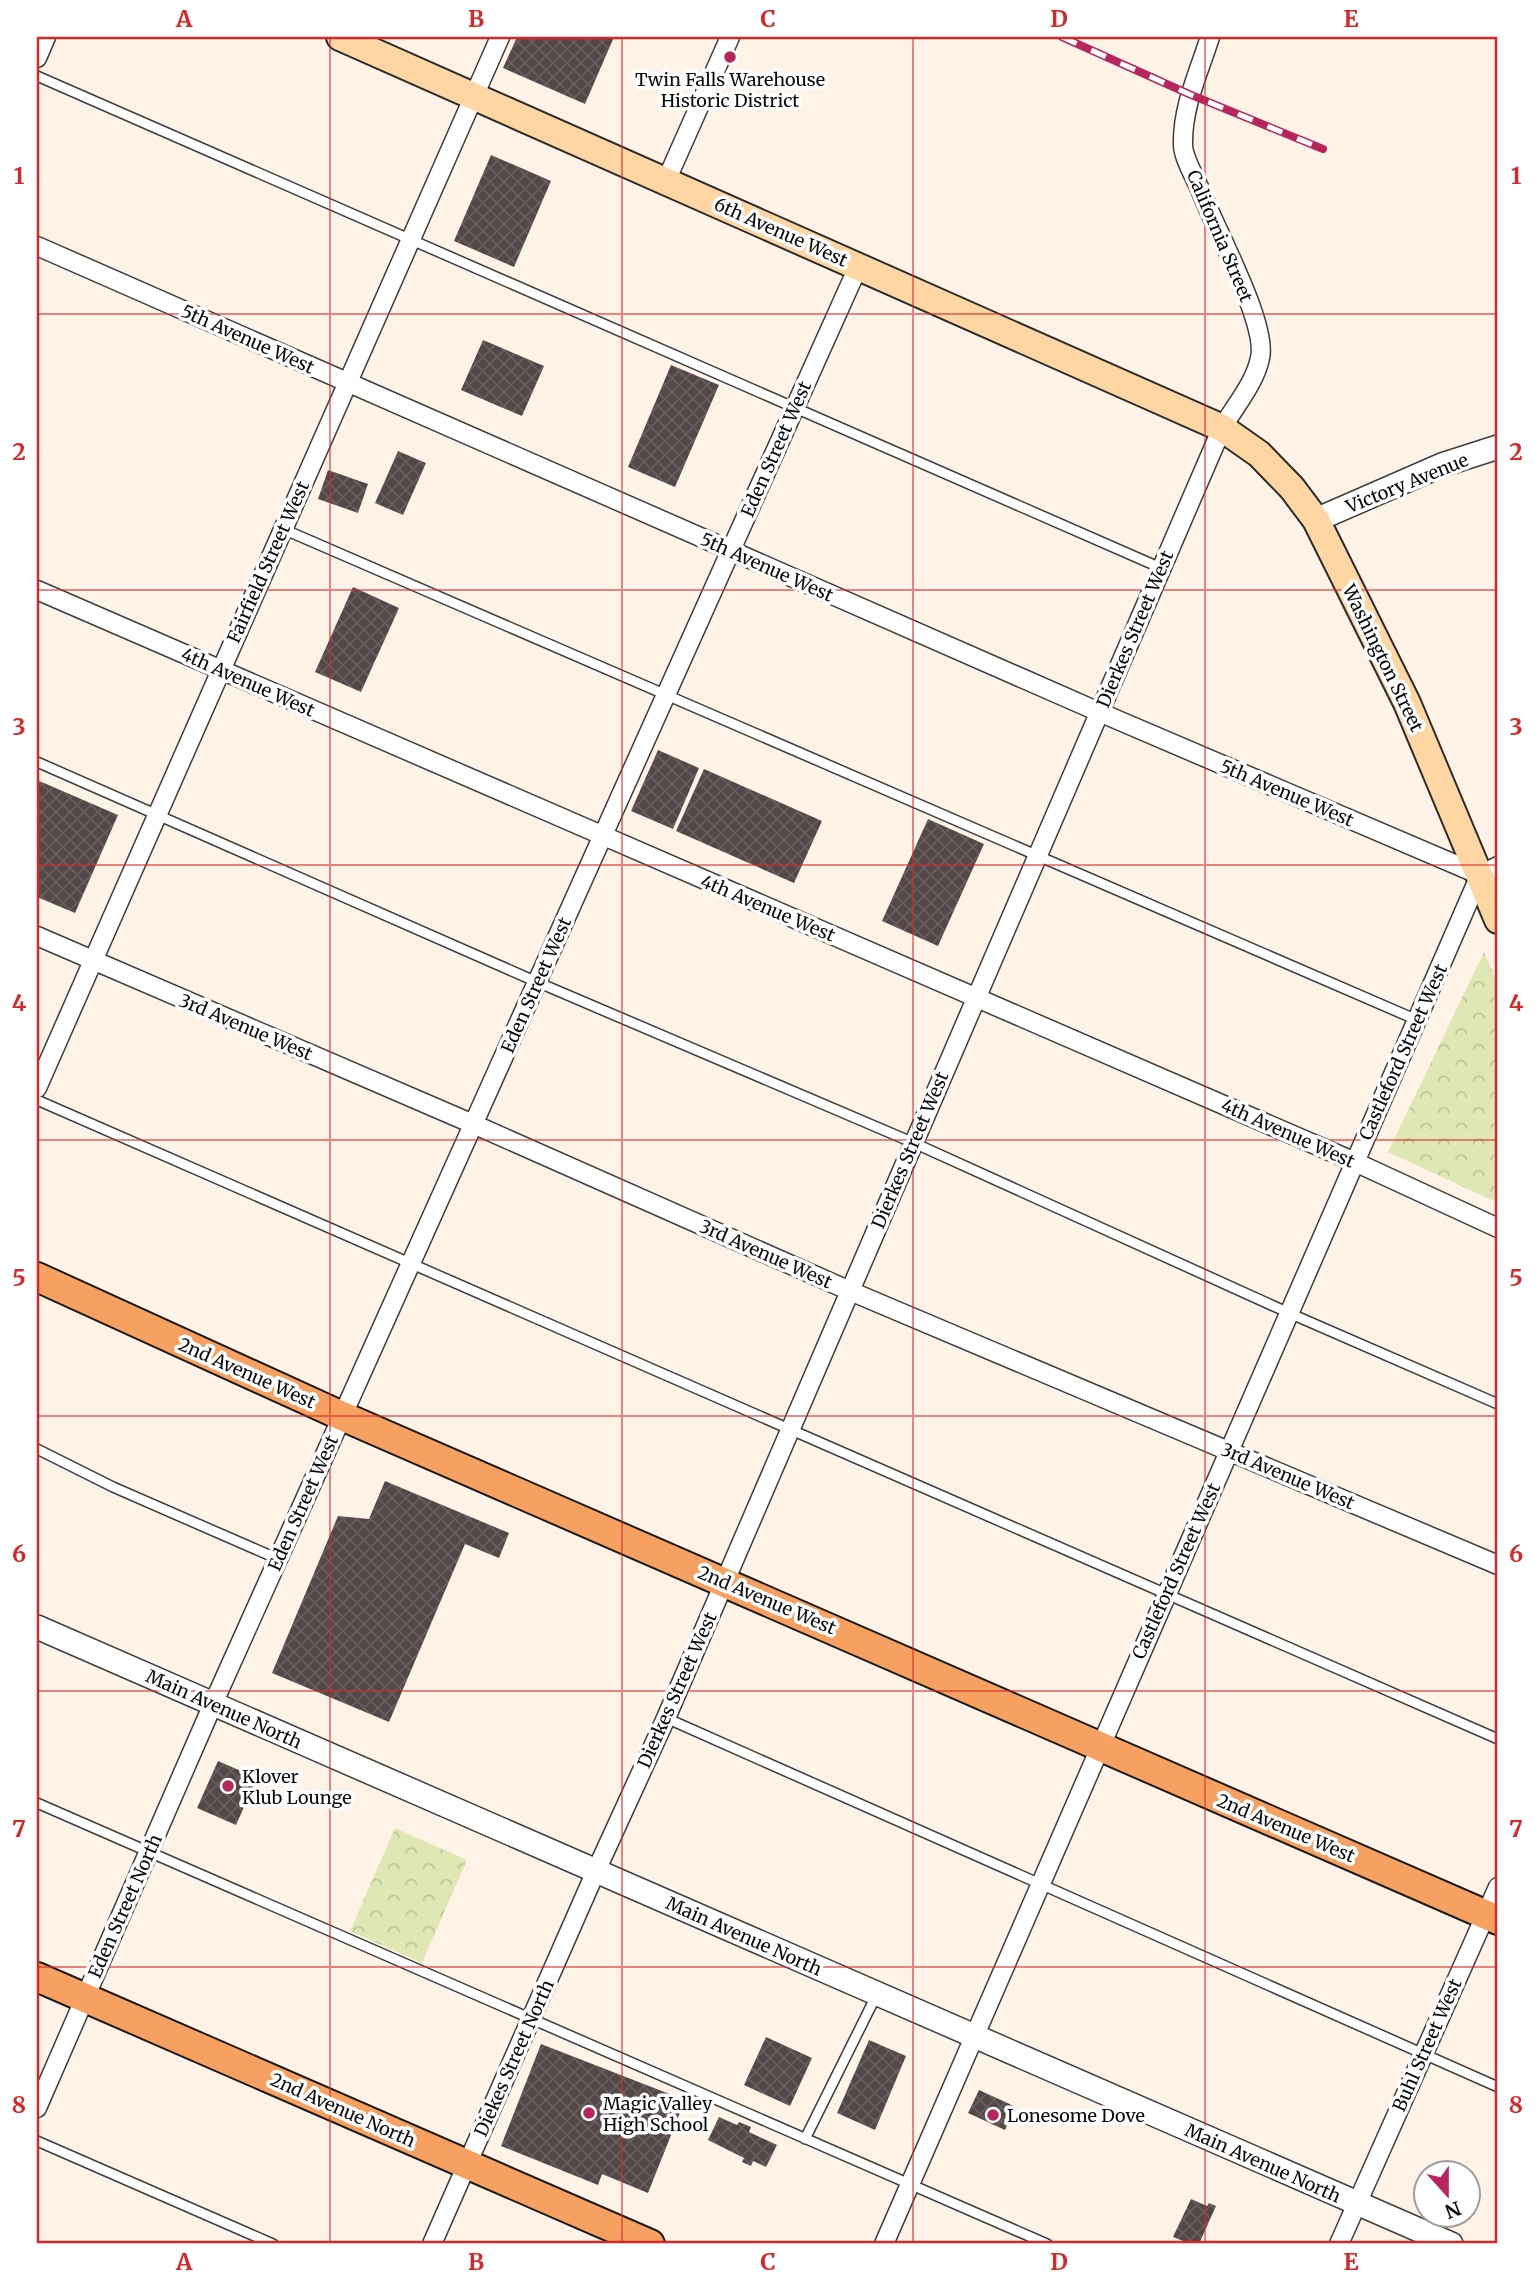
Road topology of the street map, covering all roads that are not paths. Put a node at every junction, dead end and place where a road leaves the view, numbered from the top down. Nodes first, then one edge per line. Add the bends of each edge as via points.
1 (46, 37) edge
2 (340, 37) edge
3 (500, 37) edge
4 (730, 37) edge
5 (1210, 37) edge
6 (37, 58) edge
7 (37, 76) edge
8 (474, 96) junction
9 (666, 181) junction
10 (410, 240) junction
11 (37, 246) edge
12 (858, 267) junction
13 (348, 383) junction
14 (794, 408) junction
15 (1222, 428) junction
16 (1498, 447) edge
17 (1316, 520) junction
18 (283, 529) junction
19 (730, 551) junction
20 (1161, 568) junction
21 (37, 590) edge
22 (221, 670) junction
23 (666, 695) junction
24 (1099, 712) junction
25 (37, 762) edge
26 (157, 815) junction
27 (602, 837) junction
28 (1037, 856) junction
29 (1489, 871) edge
30 (1498, 920) edge
31 (37, 936) edge
32 (92, 962) junction
33 (537, 982) junction
34 (976, 997) junction
35 (1417, 1020) junction
36 (37, 1087) edge
37 (37, 1100) edge
38 (473, 1124) junction
39 (914, 1143) junction
40 (1355, 1162) junction
41 (1498, 1228) edge
42 (410, 1264) junction
43 (37, 1277) edge
44 (850, 1291) junction
45 (1289, 1313) junction
46 (1498, 1404) edge
47 (342, 1416) junction
48 (790, 1431) junction
49 (37, 1449) edge
50 (1229, 1452) junction
51 (278, 1559) junction
52 (1498, 1565) edge
53 (724, 1582) junction
54 (1166, 1595) junction
55 (37, 1628) edge
56 (213, 1704) junction
57 (666, 1717) junction
58 (1498, 1740) edge
59 (1099, 1747) junction
60 (37, 1803) edge
61 (148, 1852) junction
62 (596, 1871) junction
63 (1040, 1884) junction
64 (1498, 1887) edge
65 (1492, 1917) edge
66 (37, 1977) edge
67 (877, 1994) junction
68 (85, 1998) junction
69 (531, 2019) junction
70 (973, 2036) junction
71 (1424, 2054) junction
72 (1498, 2087) edge
73 (37, 2108) edge
74 (805, 2139) junction
75 (37, 2141) edge
76 (467, 2165) junction
77 (910, 2184) junction
78 (1356, 2203) junction
79 (273, 2244) edge
80 (432, 2244) edge
81 (650, 2244) edge
82 (884, 2244) edge
83 (1047, 2244) edge
84 (1339, 2244) edge
85 (1451, 2244) edge

1 - 6 street
2 - 8 main road, 6th Avenue West
3 - 8 street, Fairfield Street West
4 - 9 street
5 - 15 street, California Street via 1189,94 1183,147 1262,340 1251,380
7 - 10 lane
8 - 9 main road, 6th Avenue West
8 - 10 street, Fairfield Street West
9 - 12 main road, 6th Avenue West
10 - 13 street, Fairfield Street West
10 - 14 lane
11 - 13 street, 5th Avenue West
12 - 14 street, Eden Street West
12 - 15 main road, 6th Avenue West
13 - 18 street, Fairfield Street West
13 - 19 street, 5th Avenue West
14 - 19 street, Eden Street West
14 - 20 lane
15 - 17 main road, Washington Street via 1259,454
15 - 20 street, Dierkes Street West
16 - 17 street, Victory Avenue via 1441,466
17 - 29 main road, Washington Street
18 - 22 street, Fairfield Street West
18 - 23 lane
19 - 23 street, Eden Street West
19 - 24 street, 5th Avenue West
20 - 24 street, Dierkes Street West
21 - 22 street, 4th Avenue West
22 - 26 street, Fairfield Street West
22 - 27 street, 4th Avenue West
23 - 27 street, Eden Street West
23 - 28 lane
24 - 28 street, Dierkes Street West
24 - 29 street, 5th Avenue West
25 - 26 lane
26 - 32 street, Fairfield Street West
26 - 33 lane
27 - 33 street, Eden Street West
27 - 34 street, 4th Avenue West
28 - 34 street, Dierkes Street West
28 - 35 lane
29 - 30 main road, Washington Street
29 - 35 street, Castleford Street West
31 - 32 street, 3rd Avenue West
32 - 36 street, Fairfield Street West
32 - 38 street, 3rd Avenue West
33 - 38 street, Eden Street West
33 - 39 lane
34 - 39 street, Dierkes Street West
34 - 40 street, 4th Avenue West
35 - 40 street, Castleford Street West
37 - 42 lane
38 - 42 street, Eden Street West
38 - 44 street, 3rd Avenue West
39 - 44 street, Dierkes Street West
39 - 45 lane
40 - 41 street, 4th Avenue West
40 - 45 street, Castleford Street West
42 - 47 street, Eden Street West
42 - 48 lane
43 - 47 main road, 2nd Avenue West
44 - 48 street, Dierkes Street West
44 - 50 street, 3rd Avenue West
45 - 46 lane
45 - 50 street, Castleford Street West
47 - 51 street, Eden Street West
47 - 53 main road, 2nd Avenue West
48 - 53 street, Dierkes Street West
48 - 54 lane
49 - 51 lane
50 - 52 street, 3rd Avenue West
50 - 54 street, Castleford Street West
51 - 56 street, Eden Street West
53 - 57 street, Dierkes Street West
53 - 59 main road, 2nd Avenue West
54 - 58 lane
54 - 59 street, Castleford Street West
55 - 56 street, Main Avenue North
56 - 61 street, Eden Street North
56 - 62 street, Main Avenue North
57 - 62 street, Dierkes Street West
57 - 63 lane
59 - 63 street, Castleford Street West
59 - 65 main road, 2nd Avenue West
60 - 61 lane
61 - 68 street, Eden Street North
61 - 69 lane
62 - 67 street, Main Avenue North
62 - 69 street, Diekes Street North
63 - 70 street, Castleford Street West
63 - 71 lane
64 - 65 street, Buhl Street West
65 - 71 street, Buhl Street West
66 - 68 main road, 2nd Avenue North
67 - 70 street, Main Avenue North
67 - 74 lane
68 - 73 street, Eden Street North
68 - 76 main road, 2nd Avenue North
69 - 74 lane
69 - 76 street, Diekes Street North
70 - 77 street, Castleford Street West
70 - 78 street, Main Avenue North
71 - 72 lane
71 - 78 street, Buhl Street West
74 - 77 lane
75 - 79 lane
76 - 80 street, Diekes Street North
76 - 81 main road, 2nd Avenue North
77 - 82 street, Castleford Street West
77 - 83 lane
78 - 84 street, Buhl Street West
78 - 85 street, Main Avenue North

